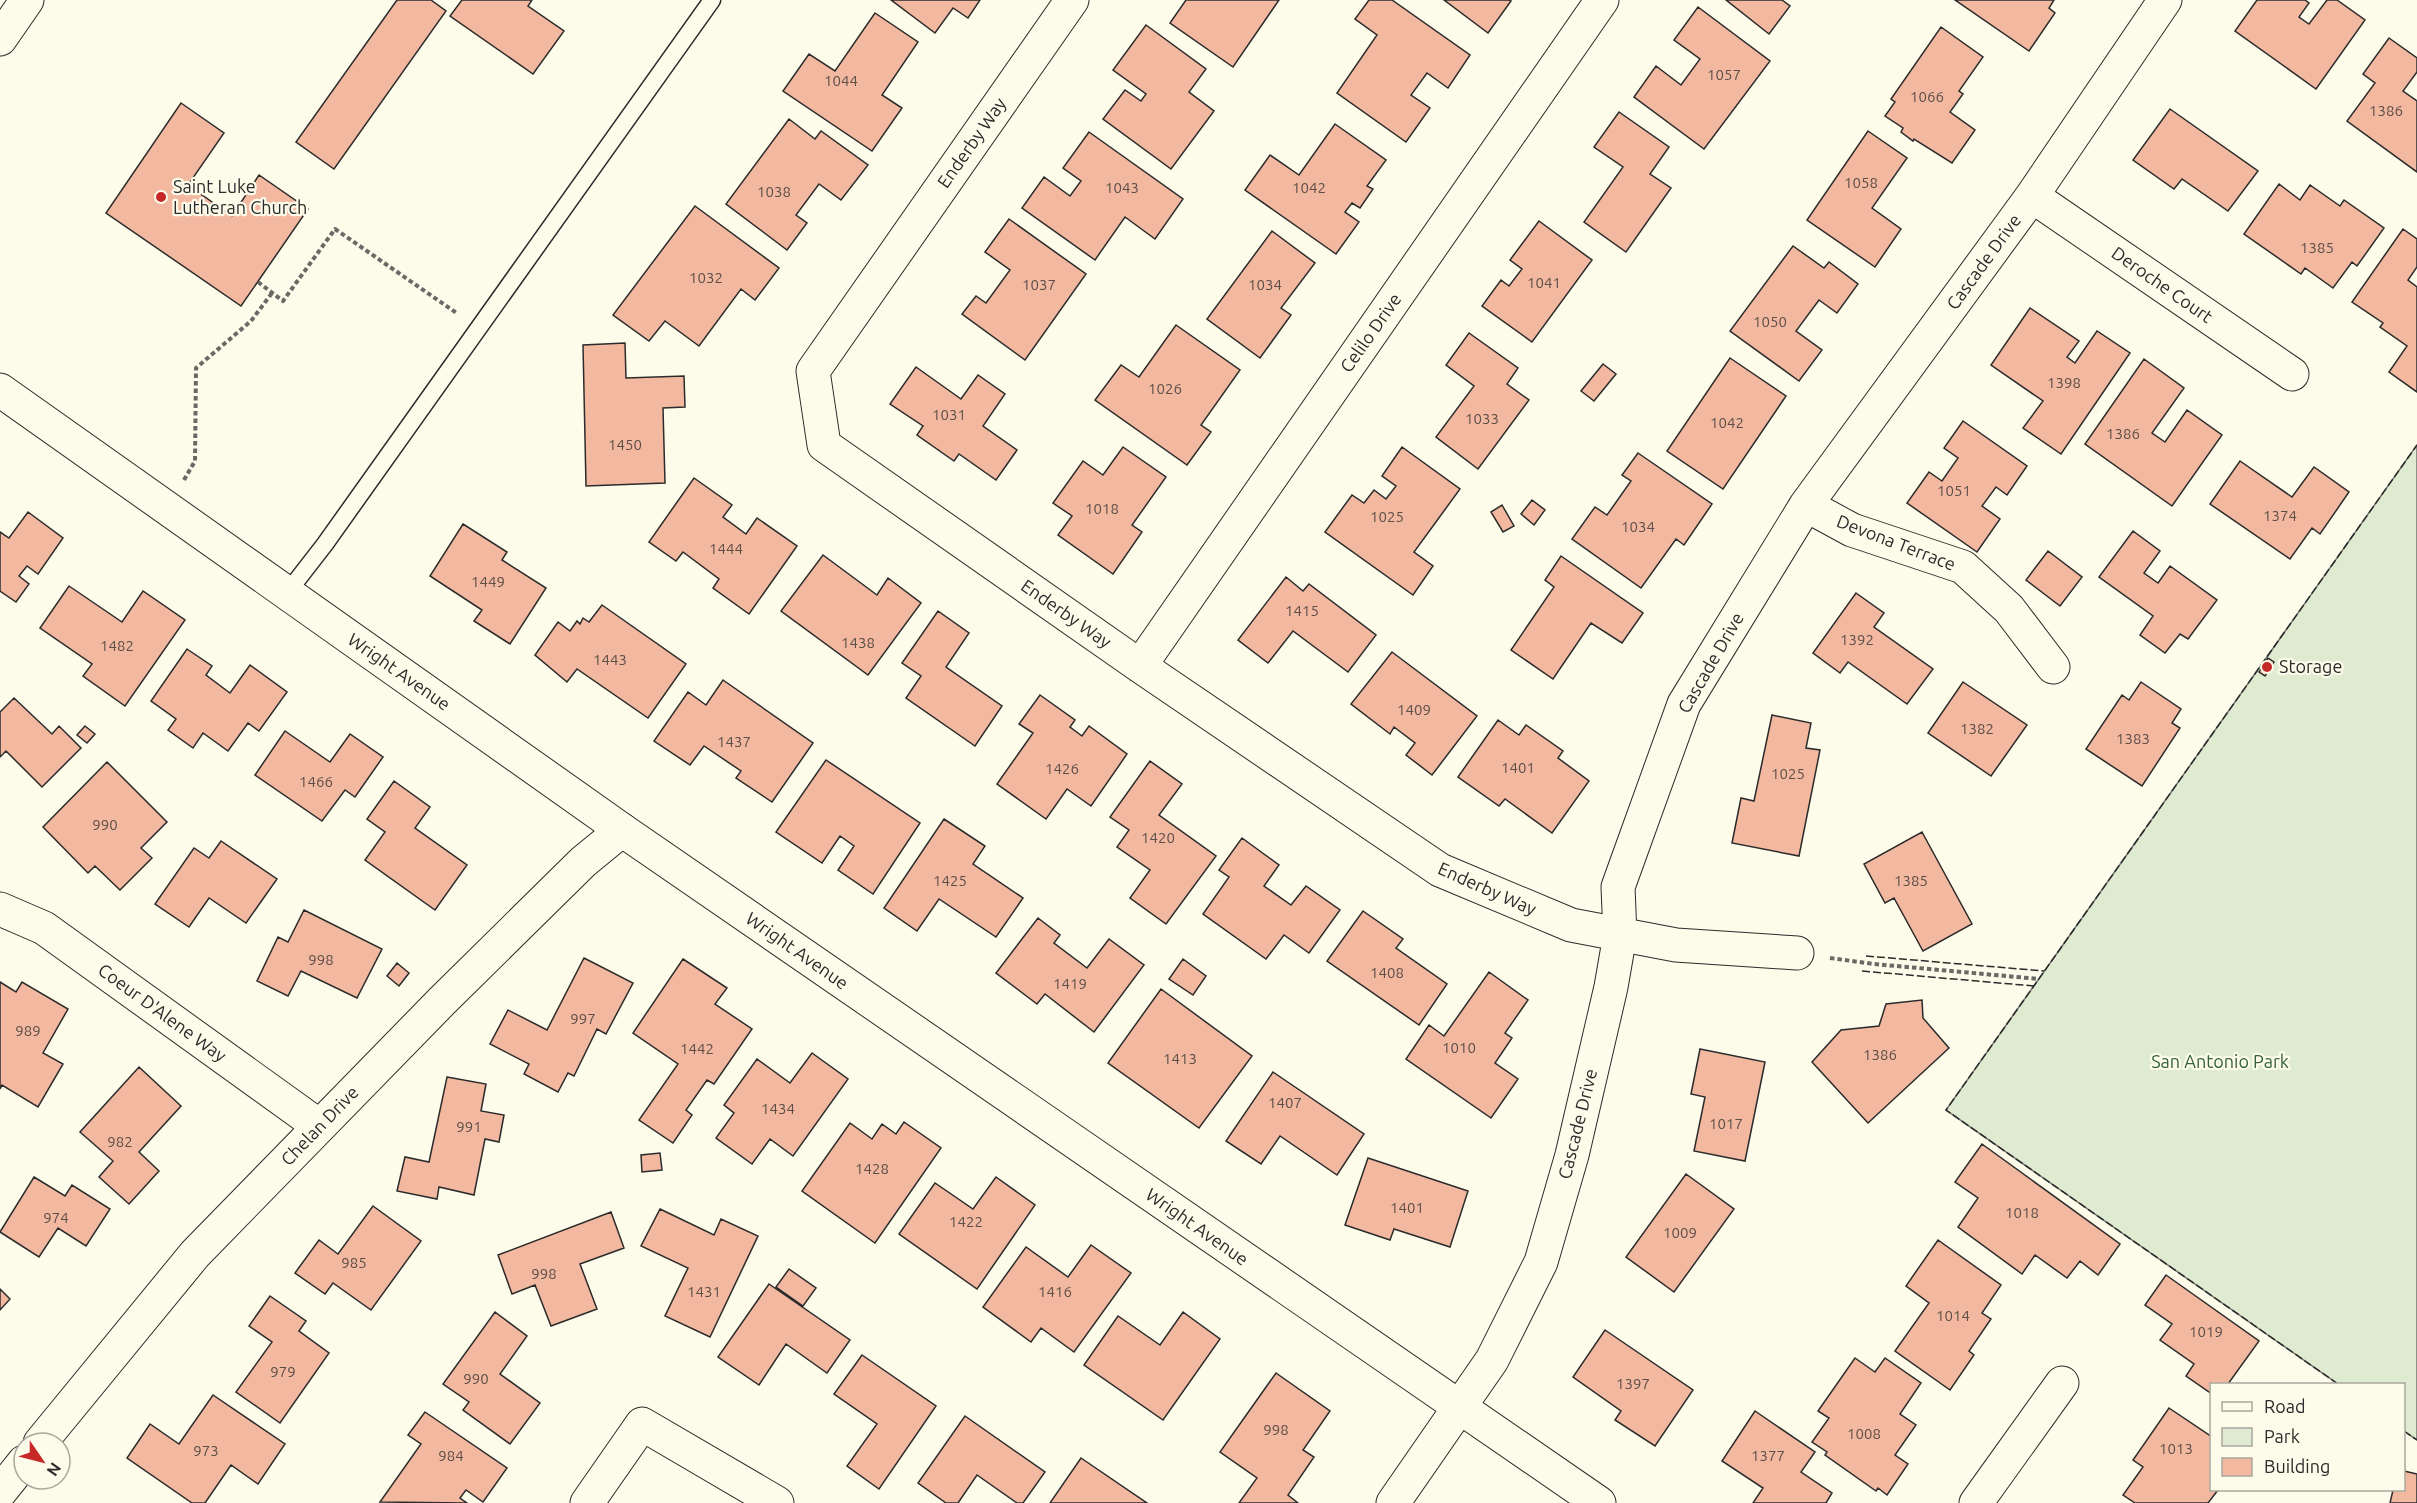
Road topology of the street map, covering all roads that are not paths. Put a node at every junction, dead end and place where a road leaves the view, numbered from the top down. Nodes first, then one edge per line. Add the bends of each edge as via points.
1 (27, 0) edge
2 (711, 0) edge
3 (1072, 0) edge
4 (1602, 0) edge
5 (2165, 0) edge
6 (0, 39) edge
7 (2032, 196) junction
8 (2292, 374) dead end
9 (0, 390) edge
10 (1806, 505) junction
11 (287, 593) junction
12 (1140, 666) junction
13 (2053, 667) dead end
14 (622, 830) junction
15 (0, 909) edge
16 (1620, 935) junction
17 (1797, 953) road end
18 (319, 1126) junction
19 (2062, 1383) dead end
20 (1459, 1408) junction
21 (50, 1431) edge
22 (12, 1477) edge
23 (0, 1492) edge
24 (587, 1503) edge
25 (777, 1503) edge
26 (1393, 1503) edge
27 (1599, 1503) edge
28 (1976, 1503) edge

1 - 6 street
2 - 11 lane
3 - 12 street, Enderby Way via 813,371 824,445
4 - 12 street, Celilo Drive
5 - 7 street, Cascade Drive
7 - 8 street, Deroche Court
7 - 10 street, Cascade Drive
9 - 11 street, Wright Avenue
10 - 13 street, Devona Terrace via 1852,530 1963,567 2009,609
10 - 16 street, Cascade Drive via 1684,704 1618,887
11 - 14 street, Wright Avenue
12 - 16 street, Enderby Way via 1440,870 1571,926
14 - 18 street, Chelan Drive via 583,862
14 - 20 street, Wright Avenue
15 - 18 street, Coeur D'Alene Way via 44,928
16 - 17 street, Enderby Way via 1676,945
16 - 20 street, Cascade Drive via 1572,1155 1541,1262 1492,1360
18 - 21 street, Chelan Drive via 195,1254
19 - 28 street
20 - 26 street, Cascade Drive
20 - 27 street, Wright Avenue
22 - 23 street
24 - 25 street via 642,1424

